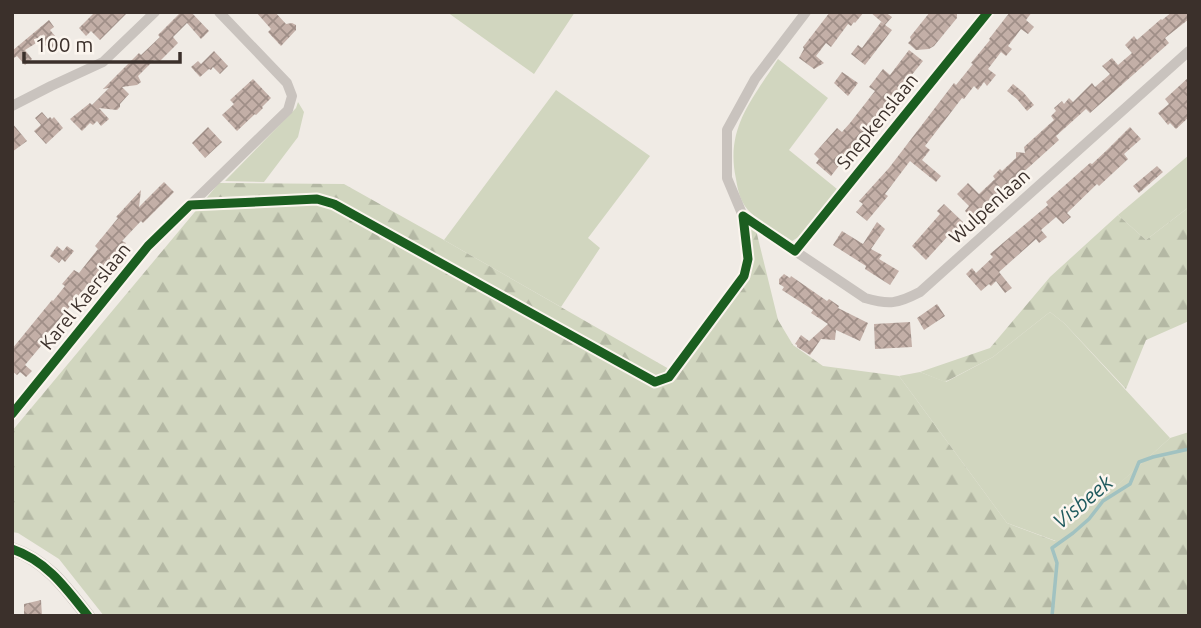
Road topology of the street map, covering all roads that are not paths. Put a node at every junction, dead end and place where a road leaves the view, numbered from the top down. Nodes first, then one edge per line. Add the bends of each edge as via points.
1 (155, 12) edge
2 (219, 12) edge
3 (806, 12) edge
4 (988, 12) edge
5 (1189, 51) edge
6 (12, 106) edge
7 (795, 251) junction
8 (15, 406) edge
9 (12, 549) edge
10 (88, 616) edge

1 - 6 street via 103,62
2 - 8 street, Karel Kaerslaan via 287,83 292,96 288,110 148,246
3 - 7 street, Wulpenlaan via 755,79 727,130 727,178 743,216
4 - 7 street, Snepkenslaan
5 - 7 street, Wulpenlaan via 920,292 884,304 864,298
9 - 10 street via 48,568

